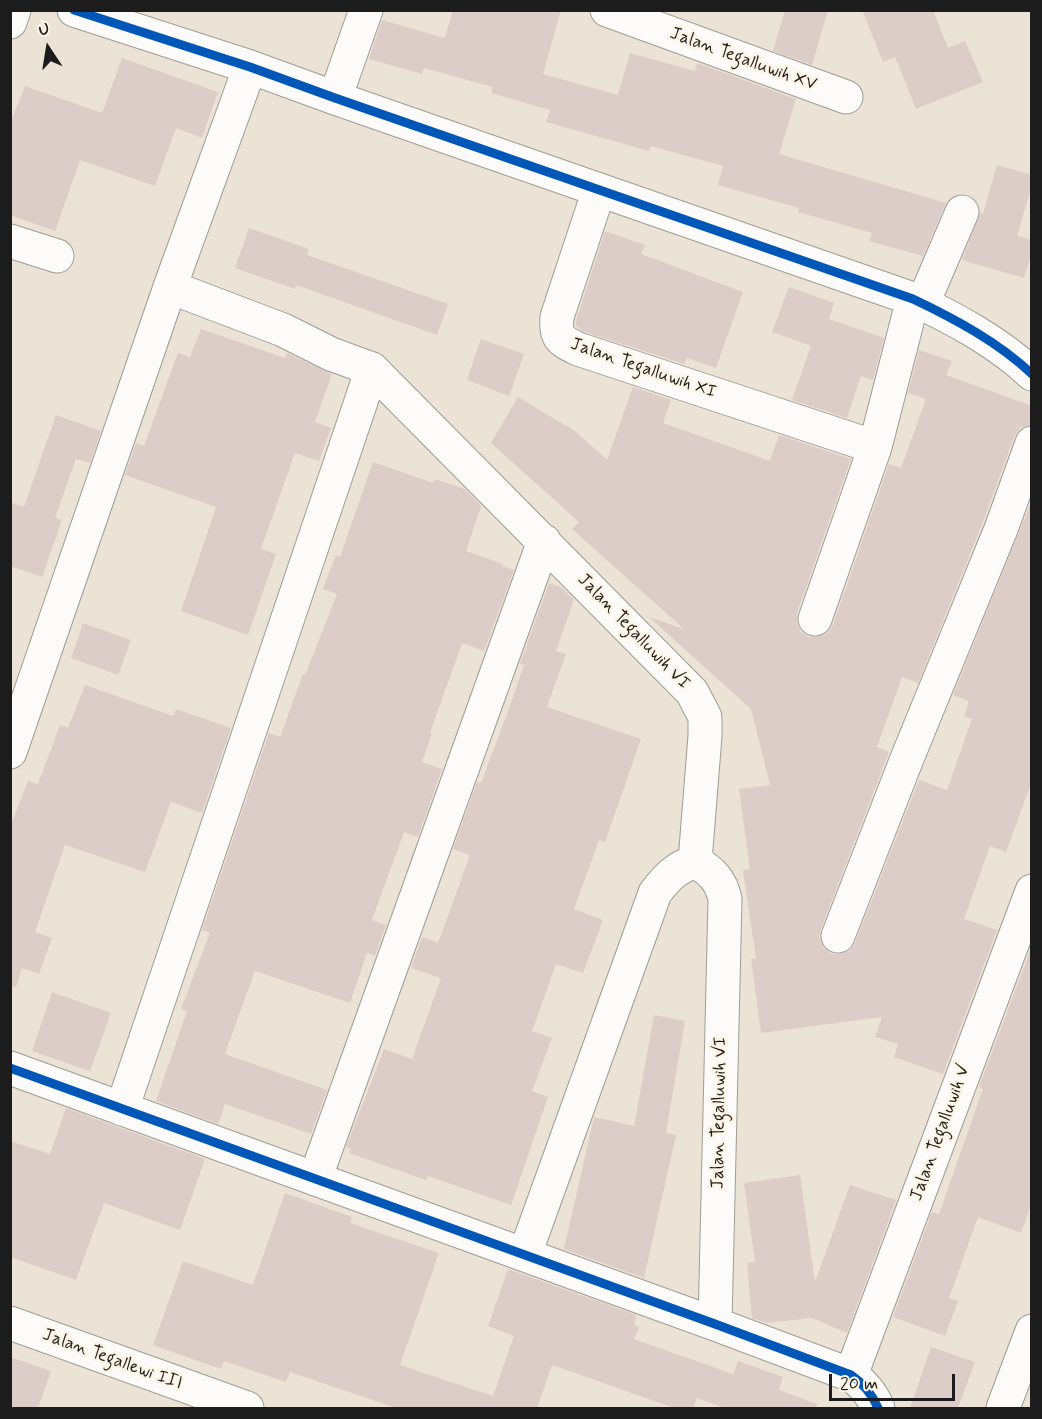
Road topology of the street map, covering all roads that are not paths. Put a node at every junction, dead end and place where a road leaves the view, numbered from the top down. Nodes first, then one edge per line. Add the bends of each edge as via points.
1 (14, 10) edge
2 (74, 10) edge
3 (366, 10) edge
4 (607, 10) edge
5 (10, 22) edge
6 (250, 67) junction
7 (846, 97) dead end
8 (335, 98) junction
9 (599, 190) junction
10 (962, 212) dead end
11 (10, 242) edge
12 (57, 256) dead end
13 (170, 287) junction
14 (918, 301) junction
15 (372, 369) junction
16 (1031, 372) edge
17 (1032, 443) edge
18 (875, 447) junction
19 (544, 541) junction
20 (815, 619) dead end
21 (10, 752) edge
22 (695, 861) junction
23 (1032, 891) edge
24 (838, 936) dead end
25 (10, 1068) edge
26 (122, 1109) junction
27 (315, 1179) junction
28 (525, 1254) junction
29 (10, 1323) edge
30 (715, 1324) junction
31 (1032, 1331) edge
32 (851, 1375) junction
33 (247, 1408) edge
34 (878, 1408) edge
35 (1003, 1408) edge

1 - 5 street
2 - 6 street
3 - 8 street
4 - 7 street, Jalan Tegalluwih XV
6 - 8 street
6 - 13 street
8 - 9 street
9 - 14 street
9 - 18 street, Jalan Tegalluwih XI via 557,317 555,331 562,341
10 - 14 street
11 - 12 street
13 - 15 street, Jalan Tegalluwih VI
13 - 21 street
14 - 16 street via 947,315
14 - 18 street
15 - 19 street, Jalan Tegalluwih VI
15 - 26 street
17 - 24 street
18 - 20 street
19 - 22 street, Jalan Tegalluwih VI via 692,692 705,717
19 - 27 street
22 - 28 street via 668,876 655,893
22 - 30 street, Jalan Tegalluwih VI via 713,874 725,899
23 - 32 street, Jalan Tegalluwih V
25 - 26 street
26 - 27 street
27 - 28 street
28 - 30 street
29 - 33 street, Jalan Tegallewi III
30 - 32 street
31 - 35 street
32 - 34 street via 873,1396

